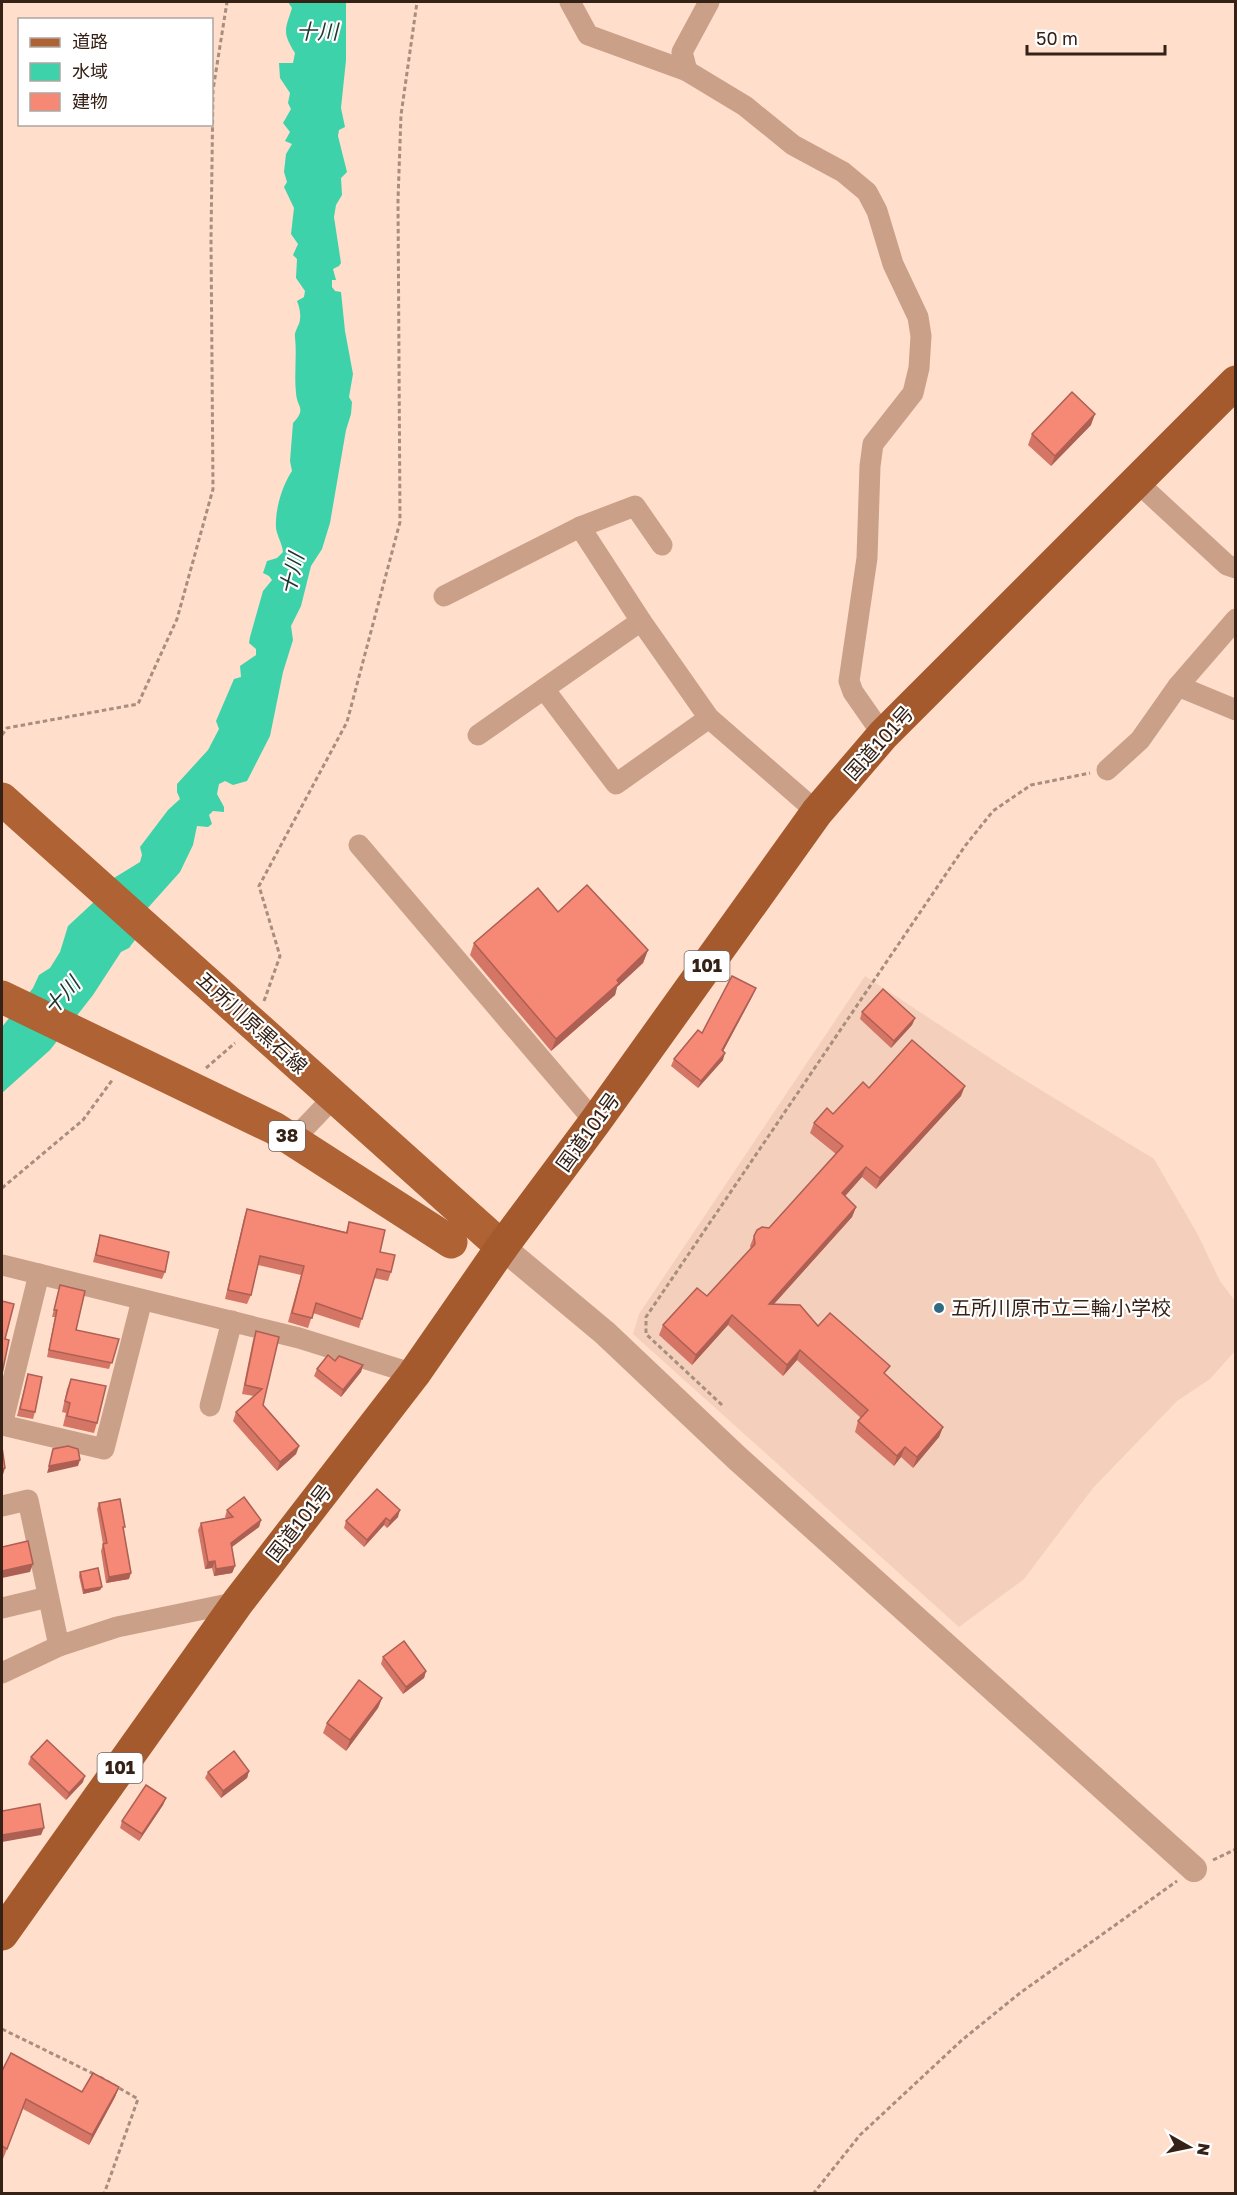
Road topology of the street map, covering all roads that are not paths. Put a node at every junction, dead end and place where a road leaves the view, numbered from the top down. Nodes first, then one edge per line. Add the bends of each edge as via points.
1 (570, 2) edge
2 (709, 2) edge
3 (687, 71) junction
4 (1236, 382) edge
5 (1137, 482) junction
6 (580, 527) junction
7 (662, 545) dead end
8 (1236, 568) edge
9 (444, 596) dead end
10 (1236, 619) edge
11 (641, 621) junction
12 (1178, 686) junction
13 (544, 689) junction
14 (1236, 710) edge
15 (709, 718) junction
16 (478, 735) dead end
17 (884, 735) junction
18 (1107, 770) road end
19 (2, 799) edge
20 (817, 812) junction
21 (359, 845) dead end
22 (2, 997) edge
23 (334, 1097) junction
24 (596, 1122) junction
25 (293, 1140) junction
26 (451, 1242) dead end
27 (502, 1247) junction
28 (2, 1264) edge
29 (39, 1274) junction
30 (142, 1300) junction
31 (232, 1321) junction
32 (414, 1374) junction
33 (210, 1406) dead end
34 (2, 1425) edge
35 (2, 1506) edge
36 (48, 1598) junction
37 (238, 1602) junction
38 (2, 1608) edge
39 (59, 1646) junction
40 (2, 1673) edge
41 (1194, 1869) road end
42 (2, 1934) edge

1 - 3 street via 588,35
2 - 3 street via 682,52
3 - 17 street via 745,106 793,145 843,172 867,192 893,264 918,317 919,368 912,393 873,444 867,558 849,681
4 - 5 highway, 国道101号 / 101
5 - 8 street via 1227,565
5 - 17 highway, 国道101号 / 101
6 - 7 street via 635,506
6 - 9 street
6 - 11 street
10 - 12 street
11 - 13 street
11 - 15 street
12 - 14 street
12 - 18 street via 1140,740
13 - 15 street via 616,784
13 - 16 street
15 - 20 street
17 - 20 highway, 国道101号 / 101
19 - 23 main road, 五所川原黒石線
20 - 24 highway, 国道101号 / 101
21 - 24 street
22 - 25 main road, 38
23 - 25 street
23 - 27 main road, 五所川原黒石線
24 - 27 highway, 国道101号 / 101
25 - 26 main road, 38
27 - 32 highway, 国道101号 / 101
27 - 41 street via 605,1333 745,1466
28 - 29 street
29 - 30 street
29 - 34 street
30 - 31 street
30 - 34 street via 104,1449
31 - 32 street
31 - 33 street
32 - 37 highway, 国道101号 / 101
35 - 36 street via 28,1500
36 - 38 street
36 - 39 street
37 - 39 street via 117,1627
37 - 42 highway, 国道101号 / 101
39 - 40 street

